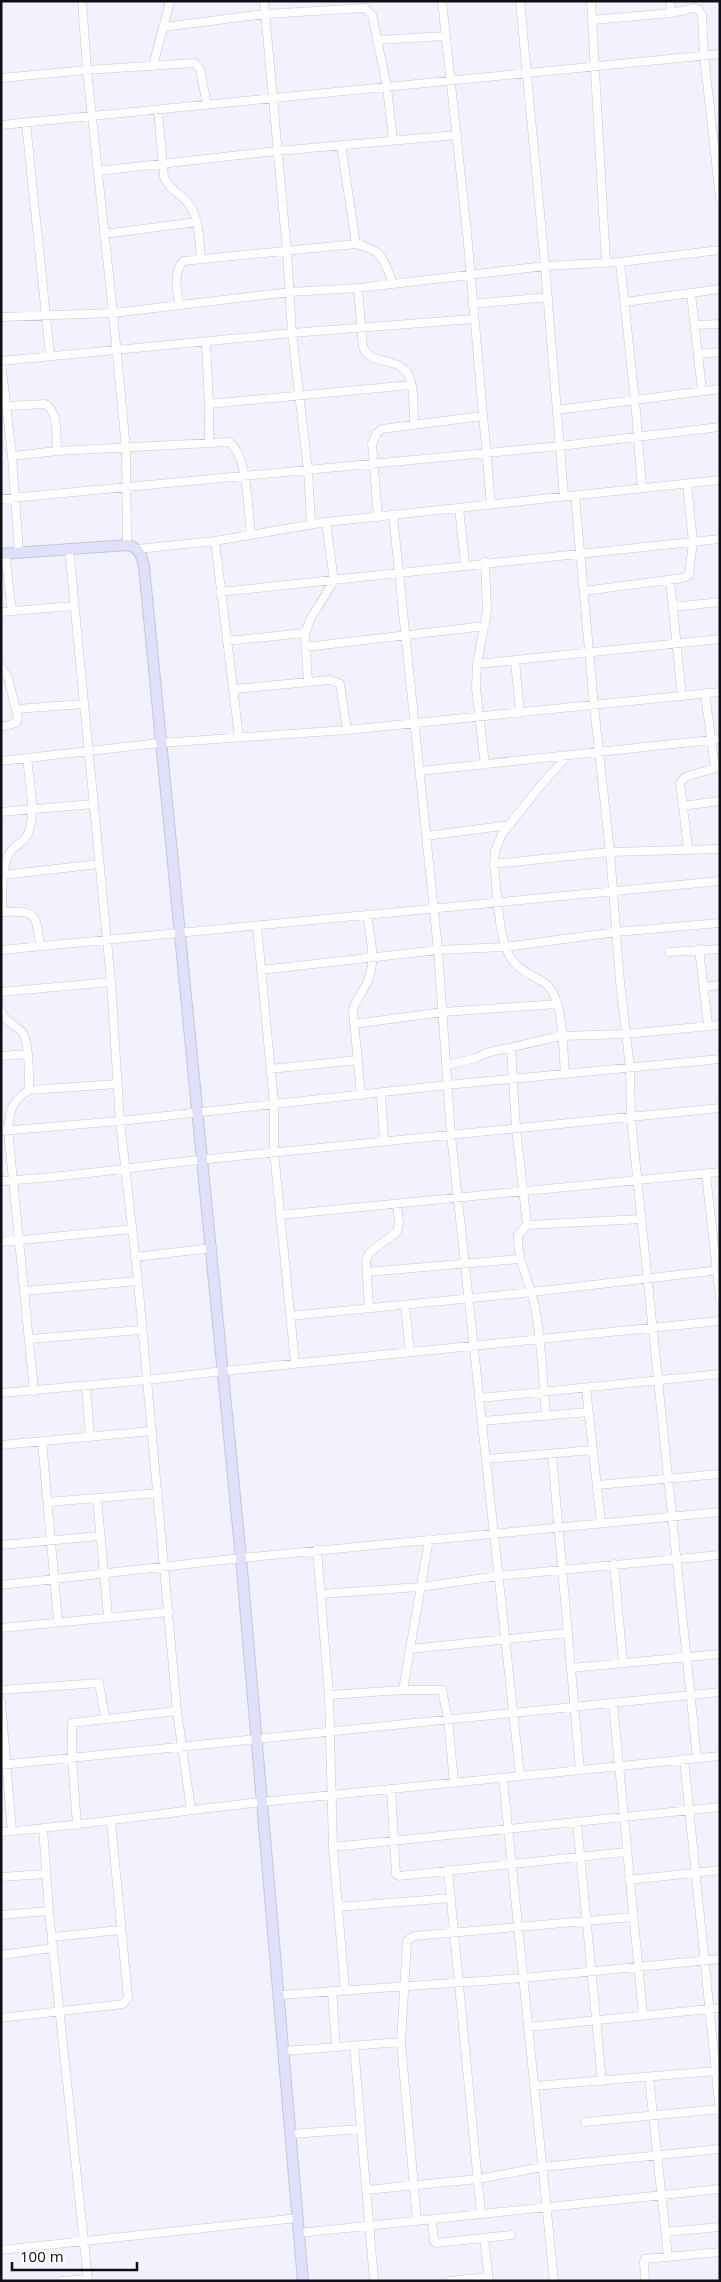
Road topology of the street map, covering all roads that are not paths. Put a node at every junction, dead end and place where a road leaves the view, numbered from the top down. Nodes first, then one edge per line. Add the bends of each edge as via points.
1 (82, 1) edge
2 (170, 1) edge
3 (264, 1) edge
4 (442, 1) edge
5 (520, 1) edge
6 (591, 1) edge
7 (670, 1) edge
8 (332, 5) edge
9 (671, 13) junction
10 (265, 14) junction
11 (593, 20) junction
12 (163, 27) junction
13 (446, 36) junction
14 (377, 40) junction
15 (720, 54) edge
16 (704, 55) junction
17 (154, 66) junction
18 (596, 66) junction
19 (87, 70) junction
20 (526, 73) junction
21 (1, 78) edge
22 (450, 81) junction
23 (387, 87) junction
24 (273, 98) junction
25 (206, 105) junction
26 (158, 110) junction
27 (92, 117) junction
28 (26, 123) junction
29 (1, 126) edge
30 (457, 135) junction
31 (394, 140) junction
32 (341, 145) junction
33 (277, 151) junction
34 (164, 162) junction
35 (98, 171) junction
36 (718, 171) edge
37 (720, 198) edge
38 (197, 222) junction
39 (104, 234) junction
40 (356, 244) junction
41 (720, 250) edge
42 (287, 252) junction
43 (201, 259) junction
44 (606, 262) junction
45 (620, 262) junction
46 (545, 266) junction
47 (469, 274) junction
48 (393, 284) junction
49 (358, 288) junction
50 (720, 289) edge
51 (290, 292) junction
52 (691, 294) junction
53 (548, 298) junction
54 (626, 302) junction
55 (179, 304) junction
56 (472, 304) junction
57 (113, 313) junction
58 (1, 317) edge
59 (46, 317) junction
60 (473, 319) junction
61 (720, 324) edge
62 (695, 325) junction
63 (361, 327) junction
64 (292, 334) junction
65 (206, 342) junction
66 (116, 351) junction
67 (720, 352) edge
68 (698, 354) junction
69 (50, 355) junction
70 (1, 362) edge
71 (411, 385) junction
72 (720, 389) edge
73 (702, 390) junction
74 (300, 397) junction
75 (635, 400) junction
76 (210, 404) junction
77 (7, 406) junction
78 (557, 410) junction
79 (482, 416) junction
80 (5, 424) edge
81 (414, 424) junction
82 (720, 427) edge
83 (637, 436) junction
84 (209, 442) junction
85 (560, 446) junction
86 (126, 449) junction
87 (57, 451) junction
88 (485, 453) junction
89 (12, 456) junction
90 (373, 464) junction
91 (308, 470) junction
92 (245, 476) junction
93 (720, 480) edge
94 (687, 484) junction
95 (127, 486) junction
96 (642, 488) junction
97 (575, 496) junction
98 (14, 497) junction
99 (564, 497) junction
100 (1, 499) edge
101 (491, 505) junction
102 (459, 508) junction
103 (393, 515) junction
104 (378, 517) junction
105 (326, 522) junction
106 (311, 524) junction
107 (251, 535) junction
108 (720, 539) edge
109 (214, 541) junction
110 (693, 542) junction
111 (127, 545) junction
112 (69, 548) junction
113 (138, 549) junction
114 (20, 552) junction
115 (580, 552) junction
116 (3, 553) edge
117 (485, 562) junction
118 (465, 564) junction
119 (400, 572) junction
120 (670, 580) junction
121 (334, 581) junction
122 (584, 591) junction
123 (220, 592) junction
124 (720, 602) edge
125 (73, 606) junction
126 (673, 607) junction
127 (12, 611) junction
128 (1, 612) edge
129 (485, 626) junction
130 (305, 633) junction
131 (405, 636) junction
132 (720, 639) edge
133 (227, 641) junction
134 (677, 644) junction
135 (305, 647) junction
136 (589, 653) junction
137 (515, 661) junction
138 (477, 664) junction
139 (1, 667) edge
140 (5, 677) edge
141 (308, 682) junction
142 (234, 689) junction
143 (720, 692) edge
144 (705, 693) junction
145 (682, 696) junction
146 (83, 704) junction
147 (594, 706) junction
148 (17, 709) junction
149 (520, 713) junction
150 (480, 717) junction
151 (414, 724) junction
152 (1, 727) edge
153 (347, 730) junction
154 (239, 738) junction
155 (716, 739) edge
156 (160, 742) junction
157 (88, 750) junction
158 (599, 752) junction
159 (567, 756) junction
160 (27, 758) junction
161 (1, 761) edge
162 (485, 765) junction
163 (717, 768) edge
164 (420, 771) junction
165 (720, 802) edge
166 (93, 804) junction
167 (682, 806) junction
168 (32, 809) junction
169 (1, 812) edge
170 (510, 825) junction
171 (426, 836) junction
172 (688, 848) junction
173 (720, 849) edge
174 (610, 852) junction
175 (99, 864) junction
176 (494, 864) junction
177 (3, 875) junction
178 (720, 881) edge
179 (613, 892) junction
180 (498, 904) junction
181 (433, 908) junction
182 (2, 912) edge
183 (367, 915) junction
184 (720, 923) edge
185 (257, 926) junction
186 (616, 932) junction
187 (180, 934) junction
188 (107, 941) junction
189 (40, 946) junction
190 (505, 947) junction
191 (700, 949) junction
192 (720, 949) edge
193 (1, 950) edge
194 (438, 950) junction
195 (669, 952) dead end
196 (372, 957) junction
197 (261, 970) junction
198 (111, 982) junction
199 (720, 985) edge
200 (704, 987) junction
201 (1, 992) edge
202 (558, 1004) junction
203 (1, 1012) edge
204 (443, 1012) junction
205 (354, 1024) junction
206 (708, 1025) junction
207 (720, 1025) edge
208 (625, 1034) junction
209 (561, 1036) junction
210 (511, 1048) junction
211 (28, 1054) junction
212 (1, 1056) edge
213 (720, 1059) edge
214 (358, 1060) junction
215 (447, 1064) junction
216 (630, 1068) junction
217 (270, 1069) junction
218 (565, 1074) junction
219 (512, 1079) junction
220 (117, 1084) junction
221 (447, 1085) junction
222 (29, 1090) junction
223 (381, 1093) junction
224 (361, 1095) junction
225 (274, 1104) junction
226 (720, 1108) edge
227 (198, 1112) junction
228 (631, 1118) junction
229 (120, 1121) junction
230 (516, 1128) junction
231 (5, 1131) edge
232 (451, 1135) junction
233 (384, 1140) junction
234 (274, 1152) junction
235 (202, 1159) junction
236 (125, 1170) junction
237 (720, 1172) edge
238 (706, 1174) junction
239 (14, 1180) junction
240 (638, 1180) junction
241 (1, 1181) edge
242 (523, 1191) junction
243 (458, 1198) junction
244 (396, 1204) junction
245 (280, 1215) junction
246 (642, 1220) junction
247 (527, 1225) junction
248 (132, 1229) junction
249 (716, 1234) edge
250 (19, 1240) junction
251 (1, 1242) edge
252 (212, 1248) junction
253 (135, 1257) junction
254 (519, 1259) junction
255 (465, 1264) junction
256 (718, 1270) edge
257 (367, 1272) junction
258 (648, 1278) junction
259 (138, 1281) junction
260 (25, 1291) junction
261 (532, 1292) junction
262 (469, 1298) junction
263 (720, 1300) edge
264 (405, 1305) junction
265 (369, 1308) junction
266 (291, 1316) junction
267 (720, 1321) edge
268 (653, 1328) junction
269 (141, 1330) junction
270 (29, 1339) junction
271 (539, 1339) junction
272 (474, 1345) junction
273 (410, 1352) junction
274 (295, 1363) junction
275 (223, 1370) junction
276 (720, 1374) edge
277 (147, 1380) junction
278 (658, 1380) junction
279 (86, 1386) junction
280 (586, 1388) junction
281 (34, 1391) junction
282 (544, 1393) junction
283 (1, 1394) edge
284 (480, 1398) junction
285 (589, 1412) junction
286 (546, 1416) junction
287 (482, 1421) junction
288 (152, 1431) junction
289 (90, 1437) junction
290 (42, 1441) junction
291 (1, 1445) edge
292 (593, 1450) junction
293 (552, 1454) junction
294 (486, 1459) junction
295 (720, 1474) edge
296 (668, 1479) junction
297 (597, 1485) junction
298 (158, 1494) junction
299 (97, 1498) junction
300 (48, 1502) junction
301 (720, 1512) edge
302 (672, 1517) junction
303 (601, 1523) junction
304 (558, 1527) junction
305 (494, 1533) junction
306 (100, 1536) junction
307 (430, 1539) junction
308 (51, 1540) junction
309 (1, 1546) edge
310 (317, 1550) junction
311 (716, 1555) edge
312 (241, 1558) junction
313 (676, 1559) junction
314 (720, 1563) edge
315 (614, 1564) junction
316 (165, 1567) junction
317 (562, 1570) junction
318 (103, 1575) junction
319 (498, 1576) junction
320 (54, 1581) junction
321 (1, 1585) edge
322 (420, 1587) junction
323 (321, 1594) junction
324 (169, 1612) junction
325 (108, 1616) junction
326 (58, 1621) junction
327 (1, 1628) edge
328 (568, 1633) junction
329 (505, 1638) junction
330 (410, 1649) junction
331 (720, 1654) edge
332 (687, 1657) junction
333 (623, 1663) junction
334 (571, 1668) junction
335 (1, 1690) edge
336 (403, 1690) junction
337 (720, 1692) edge
338 (329, 1695) junction
339 (691, 1695) junction
340 (1, 1701) edge
341 (613, 1703) junction
342 (575, 1706) junction
343 (178, 1711) junction
344 (513, 1712) junction
345 (105, 1718) junction
346 (448, 1719) junction
347 (331, 1731) junction
348 (257, 1740) junction
349 (182, 1747) junction
350 (720, 1756) edge
351 (72, 1758) junction
352 (697, 1758) junction
353 (684, 1759) junction
354 (4, 1765) edge
355 (618, 1766) junction
356 (580, 1770) junction
357 (520, 1776) junction
358 (503, 1778) junction
359 (454, 1783) junction
360 (391, 1789) junction
361 (330, 1795) junction
362 (262, 1802) junction
363 (720, 1807) edge
364 (191, 1810) junction
365 (689, 1810) junction
366 (623, 1818) junction
367 (111, 1822) junction
368 (577, 1822) junction
369 (77, 1825) junction
370 (43, 1828) junction
371 (508, 1829) junction
372 (12, 1831) junction
373 (1, 1832) edge
374 (393, 1841) junction
375 (333, 1847) junction
376 (626, 1852) junction
377 (580, 1856) junction
378 (512, 1864) junction
379 (448, 1870) junction
380 (720, 1870) edge
381 (696, 1873) junction
382 (46, 1874) junction
383 (1, 1877) edge
384 (629, 1880) junction
385 (451, 1898) junction
386 (338, 1907) junction
387 (49, 1911) junction
388 (1, 1915) edge
389 (633, 1917) junction
390 (586, 1921) junction
391 (518, 1927) junction
392 (120, 1930) junction
393 (454, 1933) junction
394 (52, 1937) junction
395 (53, 1948) junction
396 (1, 1955) edge
397 (720, 1959) edge
398 (705, 1960) junction
399 (639, 1968) junction
400 (591, 1971) junction
401 (523, 1978) junction
402 (458, 1982) junction
403 (403, 1987) junction
404 (332, 1991) junction
405 (345, 1991) junction
406 (280, 1994) junction
407 (720, 2008) edge
408 (710, 2009) junction
409 (61, 2013) junction
410 (643, 2015) junction
411 (1, 2018) edge
412 (596, 2020) junction
413 (528, 2027) junction
414 (401, 2042) junction
415 (354, 2046) junction
416 (336, 2047) junction
417 (717, 2048) edge
418 (284, 2051) junction
419 (716, 2071) junction
420 (649, 2077) junction
421 (602, 2081) junction
422 (534, 2086) junction
423 (720, 2110) edge
424 (653, 2116) junction
425 (585, 2122) dead end
426 (361, 2129) junction
427 (291, 2134) junction
428 (720, 2149) edge
429 (657, 2156) junction
430 (542, 2167) junction
431 (478, 2179) junction
432 (412, 2186) junction
433 (720, 2189) edge
434 (366, 2190) junction
435 (662, 2195) junction
436 (546, 2207) junction
437 (481, 2214) junction
438 (298, 2218) junction
439 (432, 2220) junction
440 (417, 2221) junction
441 (369, 2227) junction
442 (720, 2227) edge
443 (666, 2232) junction
444 (299, 2233) junction
445 (512, 2235) dead end
446 (484, 2238) junction
447 (83, 2241) junction
448 (1, 2250) edge
449 (720, 2252) edge
450 (668, 2257) junction
451 (489, 2279) edge
452 (88, 2280) edge
453 (62, 2281) edge
454 (303, 2281) edge
455 (374, 2281) edge
456 (450, 2281) edge
457 (554, 2281) edge
458 (645, 2281) edge

1 - 19 street
2 - 12 street
3 - 10 street
4 - 13 street
5 - 20 street
6 - 11 street
7 - 9 street
8 - 10 street
8 - 14 street via 370,11
9 - 11 street
9 - 16 street via 694,8 699,10
10 - 12 street
10 - 24 street
11 - 18 street
12 - 17 street
13 - 14 street
13 - 22 street
14 - 23 street
15 - 16 street
16 - 18 street
16 - 36 street
17 - 19 street
17 - 25 street via 198,65
18 - 20 street
18 - 44 street
19 - 21 street
19 - 27 street
20 - 22 street
20 - 46 street
22 - 23 street
22 - 30 street
23 - 24 street
23 - 31 street
24 - 25 street
24 - 33 street
25 - 26 street
26 - 27 street
26 - 34 street
27 - 28 street
27 - 35 street
28 - 29 street
28 - 59 street
30 - 31 street
30 - 47 street
31 - 32 street
32 - 33 street
32 - 40 street
33 - 34 street
33 - 42 street
34 - 35 street
34 - 38 street via 167,184 189,204
35 - 39 street
36 - 37 street
38 - 39 street
38 - 43 street
39 - 57 street
40 - 42 street
40 - 48 street via 376,251 384,259
41 - 45 street
42 - 43 street
42 - 51 street
43 - 55 street via 183,261 178,266
44 - 45 street
44 - 46 street
45 - 54 street
46 - 47 street
46 - 53 street
47 - 48 street
47 - 56 street
48 - 49 street
49 - 51 street
49 - 63 street
50 - 52 street
51 - 55 street
51 - 64 street
52 - 54 street
52 - 62 street
53 - 56 street
53 - 78 street
54 - 75 street
55 - 57 street
56 - 60 street
57 - 59 street
57 - 66 street
58 - 59 street
59 - 69 street
60 - 63 street
60 - 79 street
61 - 62 street
62 - 68 street
63 - 64 street
63 - 71 street via 366,354 398,365 408,374
64 - 65 street
64 - 74 street
65 - 66 street
65 - 76 street
66 - 69 street
66 - 86 street
67 - 68 street
68 - 73 street
69 - 70 street
70 - 77 street
71 - 74 street
71 - 81 street
72 - 73 street
73 - 75 street
74 - 76 street
74 - 91 street
75 - 78 street
75 - 83 street
76 - 84 street
77 - 80 street
77 - 87 street via 45,404 50,407 54,414
78 - 85 street
79 - 81 street
79 - 88 street
80 - 89 street
81 - 90 street via 382,429 376,433 372,444
82 - 83 street
83 - 85 street
83 - 96 street
84 - 86 street
84 - 92 street via 234,445
85 - 88 street
85 - 99 street
86 - 87 street
86 - 95 street
87 - 89 street
88 - 90 street
88 - 101 street
89 - 98 street
90 - 91 street
90 - 104 street
91 - 92 street
91 - 106 street
92 - 95 street
92 - 107 street
93 - 94 street
94 - 96 street
94 - 110 street
95 - 98 street
95 - 111 street
96 - 97 street
97 - 99 street
97 - 115 street
98 - 100 street
98 - 114 street
99 - 101 street
101 - 102 street
102 - 103 street
102 - 118 street
103 - 104 street
103 - 119 street
104 - 105 street
105 - 106 street
105 - 121 street
106 - 107 street
107 - 109 street
108 - 110 street
109 - 113 street
109 - 123 street
110 - 115 street
110 - 120 street via 689,575
111 - 112 main road
111 - 113 main road
112 - 114 main road
112 - 125 street
113 - 156 main road via 144,567
114 - 116 main road
115 - 117 street
115 - 122 street
116 - 127 street
117 - 118 street
117 - 129 street
118 - 119 street
119 - 121 street
119 - 131 street
120 - 122 street
120 - 126 street
121 - 123 street
121 - 130 street
122 - 136 street
123 - 133 street
124 - 126 street
125 - 127 street
125 - 146 street
126 - 134 street
127 - 128 street
129 - 131 street
129 - 138 street
130 - 133 street
130 - 135 street
131 - 135 street
131 - 151 street
132 - 134 street
133 - 142 street
134 - 136 street
134 - 145 street
135 - 141 street
136 - 137 street
136 - 147 street
137 - 138 street
137 - 149 street
138 - 150 street
139 - 140 street
140 - 148 street
141 - 142 street
141 - 153 street via 330,680 340,684
142 - 154 street
143 - 144 street
144 - 145 street
144 - 155 street
145 - 147 street
146 - 148 street
146 - 157 street
147 - 149 street
147 - 158 street
148 - 152 street via 16,723
149 - 150 street
150 - 151 street
150 - 162 street
151 - 153 street
151 - 164 street
153 - 154 street
154 - 156 street
155 - 158 street
155 - 163 street
156 - 157 street
156 - 187 main road
157 - 160 street
157 - 166 street
158 - 159 street
158 - 174 street
159 - 162 street
159 - 170 street
160 - 161 street
160 - 168 street
162 - 164 street
163 - 167 street via 681,780
164 - 171 street
165 - 167 street
166 - 168 street
166 - 175 street
167 - 172 street
168 - 169 street
168 - 177 street via 30,831 25,840 12,850
170 - 171 street
170 - 176 street via 497,843
171 - 181 street
172 - 173 street
172 - 174 street
174 - 176 street
174 - 179 street
175 - 177 street
175 - 188 street
176 - 180 street
177 - 182 street
178 - 179 street
179 - 180 street
179 - 186 street
180 - 181 street
180 - 190 street
181 - 183 street
181 - 194 street
182 - 189 street via 32,914 37,922
183 - 185 street
183 - 196 street
184 - 186 street
185 - 187 street
185 - 197 street
186 - 190 street
186 - 208 street
187 - 188 street
187 - 227 main road
188 - 189 street
188 - 198 street
189 - 193 street
190 - 194 street
190 - 202 street via 516,965 553,991
191 - 192 street
191 - 195 street
191 - 200 street
194 - 196 street
194 - 204 street
196 - 197 street
196 - 205 street via 370,976 355,1002
197 - 217 street
198 - 201 street
198 - 220 street
199 - 200 street
200 - 206 street
202 - 204 street
202 - 209 street
203 - 211 street via 24,1035
204 - 205 street
204 - 215 street
205 - 214 street
206 - 207 street
206 - 208 street
208 - 209 street
208 - 216 street
209 - 210 street
209 - 218 street
210 - 215 street
210 - 219 street
211 - 212 street
211 - 222 street
213 - 216 street
214 - 217 street
214 - 224 street
215 - 221 street
216 - 218 street
216 - 228 street
217 - 225 street
218 - 219 street
219 - 221 street
219 - 230 street
220 - 222 street
220 - 229 street
221 - 223 street
221 - 232 street
222 - 231 street via 12,1106
223 - 224 street
223 - 233 street
224 - 225 street
225 - 227 street
225 - 234 street
226 - 228 street
227 - 229 street
227 - 235 main road
228 - 230 street
228 - 240 street
229 - 231 street
229 - 236 street
230 - 232 street
230 - 242 street
231 - 239 street
232 - 233 street
232 - 243 street
233 - 234 street
234 - 235 street
234 - 245 street
235 - 236 street
235 - 252 main road
236 - 239 street
236 - 248 street
237 - 238 street
238 - 240 street
238 - 249 street
239 - 241 street
239 - 250 street
240 - 242 street
240 - 246 street
242 - 243 street
242 - 247 street
243 - 244 street
243 - 255 street
244 - 245 street
244 - 257 street via 397,1232 370,1252 366,1260
245 - 266 street
246 - 247 street
246 - 258 street
247 - 254 street via 518,1235
248 - 250 street
248 - 253 street
249 - 256 street
250 - 251 street
250 - 260 street
252 - 253 street
252 - 275 main road
253 - 259 street
254 - 255 street
254 - 261 street
255 - 257 street
255 - 262 street
256 - 258 street
256 - 263 street
257 - 265 street
258 - 261 street
258 - 268 street
259 - 260 street
259 - 269 street
260 - 270 street
261 - 262 street
261 - 271 street
262 - 264 street
262 - 272 street
264 - 265 street
264 - 273 street
265 - 266 street
266 - 274 street
267 - 268 street
268 - 271 street
268 - 278 street
269 - 270 street
269 - 277 street
270 - 281 street
271 - 272 street
271 - 282 street
272 - 273 street
272 - 284 street
273 - 274 street
274 - 275 street
275 - 277 street
275 - 312 main road
276 - 278 street
277 - 279 street
277 - 288 street
278 - 280 street
278 - 296 street
279 - 281 street
279 - 289 street
280 - 282 street
280 - 285 street
281 - 283 street
282 - 284 street
282 - 286 street
284 - 287 street
285 - 286 street
285 - 292 street
286 - 287 street
287 - 294 street
288 - 289 street
288 - 298 street
289 - 290 street
290 - 291 street
290 - 300 street
292 - 293 street
292 - 297 street
293 - 294 street
293 - 304 street
294 - 305 street
295 - 296 street
296 - 297 street
296 - 302 street
297 - 303 street
298 - 299 street
298 - 316 street
299 - 300 street
299 - 306 street
300 - 308 street
301 - 302 street
302 - 303 street
302 - 313 street
303 - 304 street
304 - 305 street
304 - 317 street
305 - 307 street
305 - 319 street
306 - 308 street
306 - 318 street
307 - 310 street
307 - 322 street
308 - 309 street
308 - 320 street
310 - 312 street
310 - 323 street
311 - 313 street
311 - 314 street
312 - 316 street
312 - 348 main road
313 - 315 street
313 - 332 street
315 - 317 street
315 - 333 street
316 - 318 street
316 - 324 street
317 - 319 street
317 - 328 street
318 - 320 street
318 - 325 street
319 - 322 street
319 - 329 street
320 - 321 street
320 - 326 street
322 - 323 street
322 - 330 street
323 - 338 street
324 - 325 street
324 - 343 street
325 - 326 street
326 - 327 street
328 - 329 street
328 - 334 street
329 - 330 street
329 - 344 street
330 - 336 street
331 - 332 street
332 - 333 street
332 - 339 street
333 - 334 street
334 - 342 street
335 - 345 street via 99,1683
336 - 338 street
336 - 346 street via 442,1690
337 - 339 street
338 - 347 street
339 - 341 street
339 - 352 street
340 - 354 street
341 - 342 street
341 - 355 street
342 - 344 street
342 - 356 street
343 - 345 street
343 - 349 street
344 - 346 street
344 - 357 street
345 - 351 street via 72,1723
346 - 347 street
346 - 359 street
347 - 348 street
347 - 361 street
348 - 349 street
348 - 362 main road
349 - 351 street
349 - 364 street
350 - 352 street
351 - 354 street
351 - 369 street
352 - 353 street
353 - 355 street
353 - 365 street
354 - 372 street
355 - 356 street
355 - 366 street
356 - 357 street
357 - 358 street
358 - 359 street
358 - 371 street
359 - 360 street
360 - 361 street
360 - 374 street
361 - 362 street
361 - 375 street
362 - 364 street
362 - 406 main road
363 - 365 street
364 - 367 street
365 - 366 street
365 - 381 street
366 - 368 street
366 - 376 street
367 - 369 street
367 - 392 street
368 - 371 street
368 - 377 street
369 - 370 street
370 - 372 street
370 - 382 street
371 - 374 street
371 - 378 street
372 - 373 street
374 - 375 street
374 - 379 street via 397,1876
375 - 386 street
376 - 377 street
376 - 384 street
377 - 378 street
377 - 390 street
378 - 379 street
378 - 391 street
379 - 385 street
380 - 381 street
381 - 384 street
381 - 398 street
382 - 383 street
382 - 387 street
384 - 389 street
385 - 386 street
385 - 393 street
386 - 405 street
387 - 388 street
387 - 394 street
389 - 390 street
389 - 399 street
390 - 391 street
390 - 400 street
391 - 393 street
391 - 401 street
392 - 394 street
392 - 409 street via 127,2002
393 - 402 street
393 - 403 street via 407,1941
394 - 395 street
395 - 396 street
395 - 409 street
397 - 398 street
398 - 399 street
398 - 408 street
399 - 400 street
399 - 410 street
400 - 401 street
400 - 412 street
401 - 402 street
401 - 413 street
402 - 403 street
402 - 431 street
403 - 405 street
403 - 414 street
404 - 405 street
404 - 406 street
404 - 416 street
406 - 418 main road
407 - 408 street
408 - 410 street
408 - 417 street
409 - 411 street
409 - 447 street
410 - 412 street
412 - 413 street
412 - 421 street
413 - 422 street
414 - 415 street
414 - 432 street
415 - 416 street
415 - 426 street
416 - 418 street
417 - 419 street
418 - 427 main road
419 - 420 street
419 - 423 street
420 - 421 street
420 - 424 street
421 - 422 street
422 - 430 street
423 - 424 street
424 - 425 street
424 - 429 street
426 - 427 street
426 - 434 street
427 - 438 main road
428 - 429 street
429 - 430 street
429 - 435 street
430 - 431 street
430 - 436 street
431 - 432 street
431 - 437 street
432 - 434 street
432 - 440 street
433 - 435 street
434 - 441 street
435 - 436 street
435 - 443 street
436 - 437 street
436 - 457 street
437 - 439 street
438 - 444 main road
438 - 447 street
439 - 440 street
439 - 446 street via 436,2243
440 - 441 street
441 - 444 street
441 - 455 street
442 - 443 street
443 - 450 street
444 - 454 main road
445 - 446 street
446 - 451 street
447 - 448 street
447 - 452 street
449 - 450 street
450 - 458 street via 644,2260
451 - 456 street
452 - 453 street

